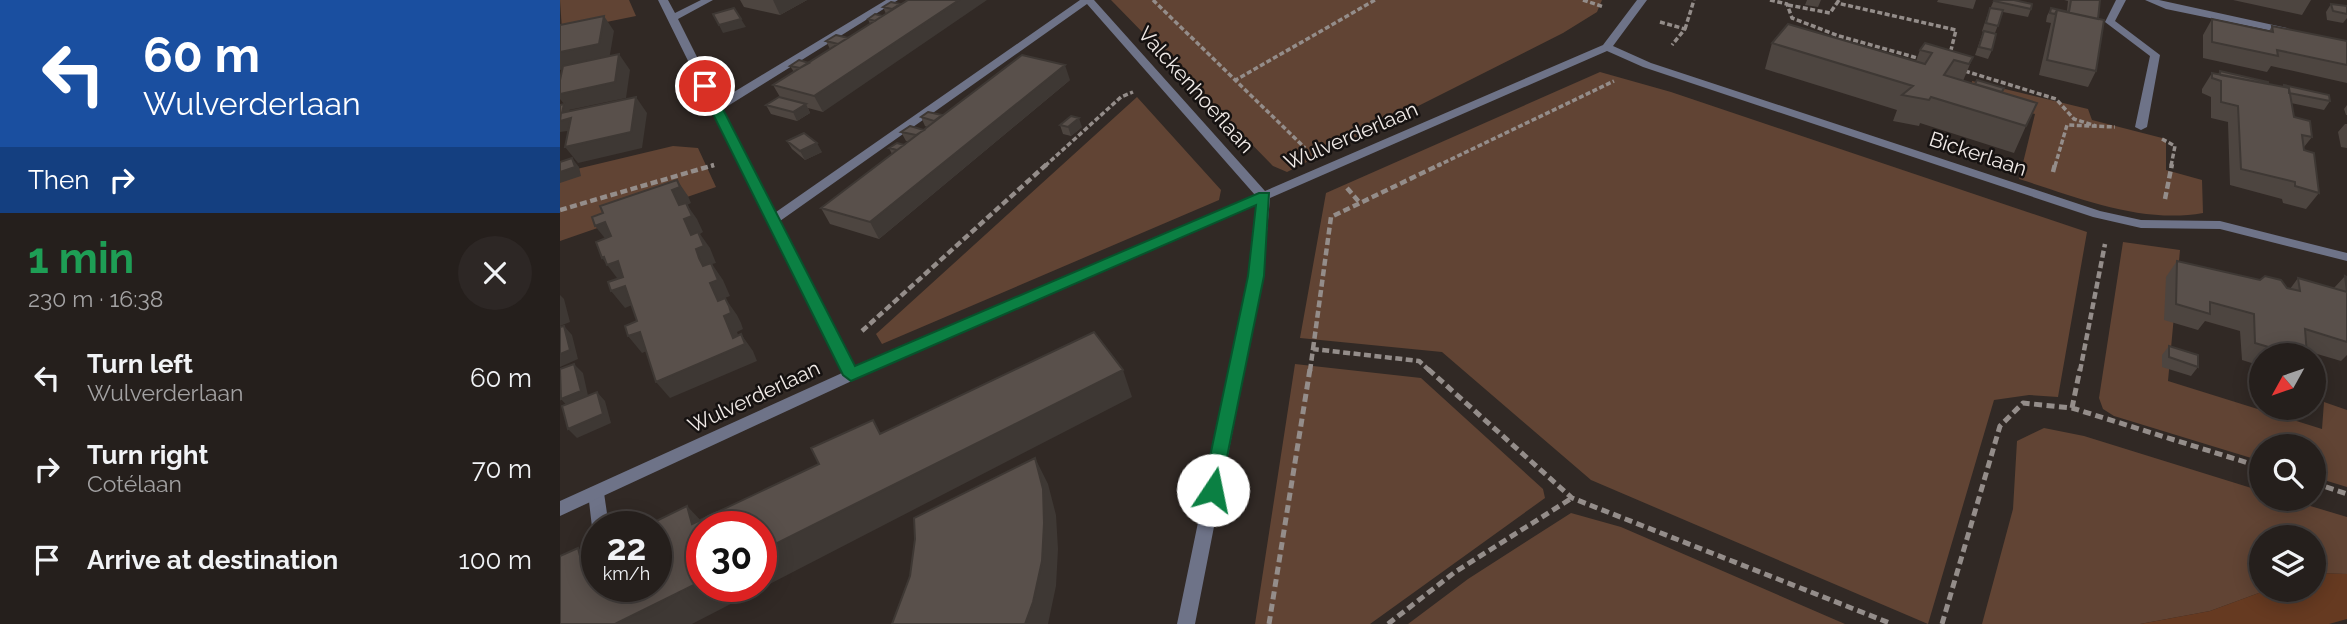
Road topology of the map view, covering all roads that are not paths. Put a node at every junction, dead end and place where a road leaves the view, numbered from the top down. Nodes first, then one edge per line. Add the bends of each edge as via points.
1 (663, 0) edge
2 (708, 0) edge
3 (893, 0) edge
4 (1087, 0) edge
5 (1642, 0) edge
6 (2121, 0) edge
7 (2150, 0) edge
8 (671, 19) junction
9 (2295, 32) edge
10 (1607, 47) junction
11 (716, 108) junction
12 (2141, 127) road end
13 (1264, 197) junction
14 (773, 220) junction
15 (2347, 257) edge
16 (851, 375) junction
17 (596, 493) junction
18 (560, 509) edge
19 (599, 511) edge
20 (1186, 624) edge

1 - 8 street
2 - 8 street
3 - 11 street
4 - 13 street, Valckenhoeflaan
4 - 14 street, Valckenhoeflaan
5 - 10 street, Wulverderlaan
6 - 12 street via 2110,22 2155,55
7 - 9 street
8 - 11 street
10 - 13 street, Wulverderlaan
10 - 15 street, Bickerlaan via 1647,65 2110,217 2220,225
11 - 14 street
13 - 16 street, Wulverderlaan
13 - 20 street via 1256,276
14 - 16 street
16 - 17 street, Wulverderlaan
17 - 18 street, Wulverderlaan
17 - 19 street

